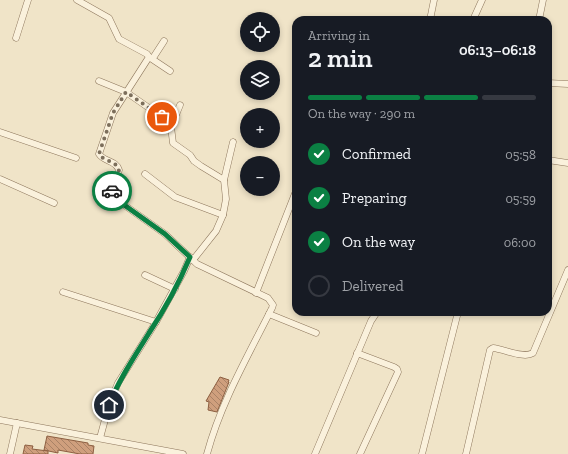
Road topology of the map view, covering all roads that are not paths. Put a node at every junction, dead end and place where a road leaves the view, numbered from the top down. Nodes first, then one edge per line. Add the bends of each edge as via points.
1 (28, 0) edge
2 (78, 0) edge
3 (434, 0) edge
4 (482, 0) edge
5 (543, 0) edge
6 (431, 16) edge
7 (475, 16) edge
8 (539, 16) edge
9 (16, 38) dead end
10 (164, 41) dead end
11 (151, 57) junction
12 (170, 71) dead end
13 (99, 81) dead end
14 (552, 83) edge
15 (568, 84) edge
16 (126, 92) junction
17 (180, 105) dead end
18 (171, 127) junction
19 (0, 132) edge
20 (233, 142) dead end
21 (76, 158) dead end
22 (552, 161) edge
23 (568, 163) edge
24 (145, 174) dead end
25 (0, 179) edge
26 (224, 180) junction
27 (292, 201) edge
28 (54, 203) dead end
29 (223, 215) junction
30 (192, 259) junction
31 (568, 270) edge
32 (145, 275) dead end
33 (175, 289) junction
34 (63, 292) dead end
35 (256, 293) junction
36 (552, 308) edge
37 (269, 314) junction
38 (374, 316) edge
39 (457, 316) edge
40 (549, 316) edge
41 (156, 322) junction
42 (316, 333) dead end
43 (358, 353) junction
44 (0, 420) edge
45 (16, 423) junction
46 (100, 438) junction
47 (143, 446) junction
48 (10, 454) edge
49 (142, 454) edge
50 (183, 454) edge
51 (207, 454) edge
52 (315, 454) edge
53 (360, 454) edge
54 (422, 454) edge
55 (466, 454) edge

1 - 9 street
2 - 11 street via 109,18 119,39
3 - 6 street
4 - 7 street
5 - 8 street
10 - 11 street
11 - 12 street
11 - 16 street
13 - 16 street
14 - 15 street
16 - 18 street via 162,117
16 - 30 street via 113,113 99,154 116,164 119,170 112,191 113,197 165,234
17 - 18 street
18 - 26 street via 173,143 194,161
19 - 21 street
20 - 26 street
22 - 23 street
24 - 29 street via 175,197
25 - 28 street
26 - 29 street via 226,199
27 - 35 street
29 - 30 street via 216,231
30 - 33 street
30 - 35 street via 205,269
31 - 36 street
32 - 33 street
33 - 41 street
34 - 41 street
35 - 37 street via 272,301
37 - 42 street
37 - 51 street via 225,401 213,430
38 - 43 street
39 - 54 street
40 - 55 street via 530,355 501,349 490,350
41 - 46 street via 118,383
43 - 52 street
43 - 53 street via 397,368 398,372
44 - 45 street
45 - 46 street
45 - 48 street
46 - 47 street
47 - 49 street
47 - 50 street

